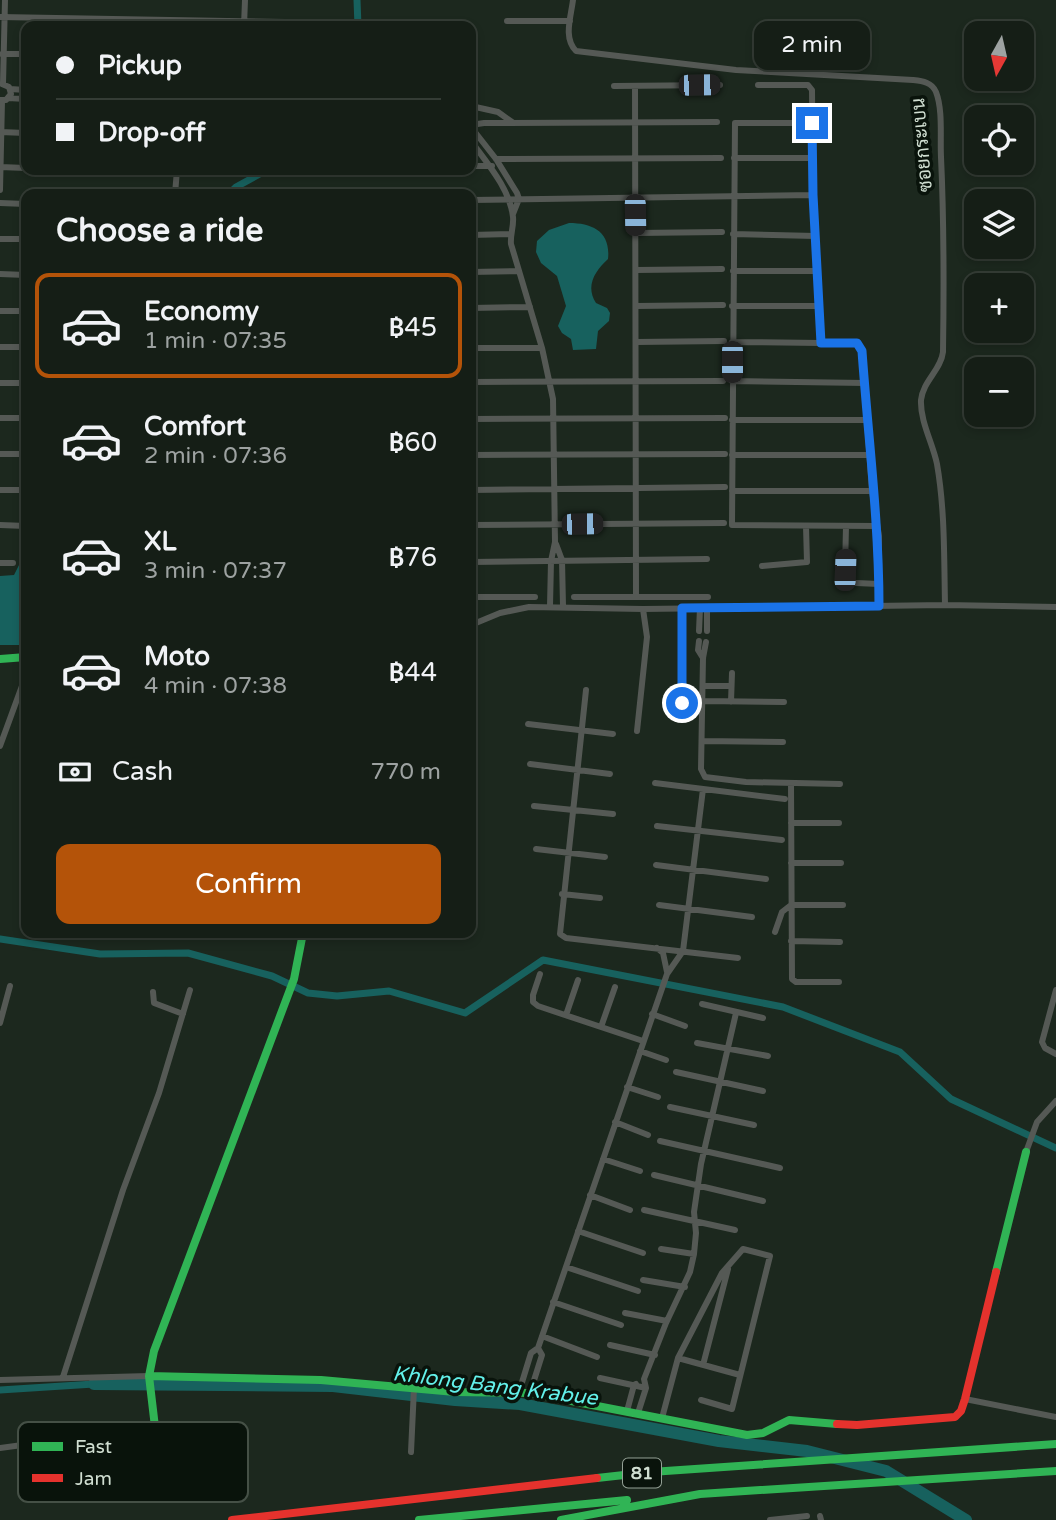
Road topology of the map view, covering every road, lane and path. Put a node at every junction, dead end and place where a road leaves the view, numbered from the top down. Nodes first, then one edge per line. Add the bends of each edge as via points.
1 (5, 0) edge
2 (245, 0) edge
3 (573, 0) edge
4 (2, 17) edge
5 (140, 21) edge
6 (244, 21) edge
7 (507, 21) dead end
8 (570, 21) junction
9 (2, 54) edge
10 (21, 54) edge
11 (2, 84) edge
12 (720, 85) dead end
13 (758, 85) dead end
14 (614, 86) dead end
15 (635, 86) junction
16 (10, 89) junction
17 (21, 90) edge
18 (21, 99) edge
19 (3, 100) edge
20 (476, 107) edge
21 (635, 121) junction
22 (717, 122) dead end
23 (513, 123) junction
24 (812, 123) junction
25 (476, 126) edge
26 (1, 132) edge
27 (21, 133) edge
28 (476, 133) edge
29 (476, 148) edge
30 (635, 158) junction
31 (721, 158) dead end
32 (734, 158) junction
33 (812, 158) junction
34 (499, 163) junction
35 (476, 166) edge
36 (489, 166) junction
37 (0, 167) edge
38 (21, 168) edge
39 (0, 190) edge
40 (813, 195) junction
41 (734, 196) junction
42 (635, 198) junction
43 (508, 199) junction
44 (519, 199) junction
45 (476, 200) edge
46 (0, 203) edge
47 (21, 204) edge
48 (513, 214) junction
49 (722, 232) dead end
50 (636, 233) junction
51 (510, 234) junction
52 (733, 234) junction
53 (476, 235) edge
54 (816, 236) junction
55 (0, 239) edge
56 (21, 239) edge
57 (722, 269) dead end
58 (636, 270) junction
59 (519, 271) junction
60 (733, 271) junction
61 (816, 271) junction
62 (476, 272) edge
63 (0, 274) edge
64 (21, 275) edge
65 (723, 305) dead end
66 (636, 306) junction
67 (732, 306) junction
68 (818, 306) junction
69 (530, 307) junction
70 (476, 308) edge
71 (0, 311) edge
72 (21, 311) edge
73 (723, 341) dead end
74 (636, 342) junction
75 (732, 342) junction
76 (821, 343) junction
77 (0, 347) edge
78 (21, 347) edge
79 (476, 348) edge
80 (542, 348) junction
81 (636, 381) junction
82 (723, 381) dead end
83 (732, 381) junction
84 (476, 382) edge
85 (550, 382) junction
86 (0, 383) edge
87 (21, 383) edge
88 (864, 383) junction
89 (0, 418) edge
90 (21, 418) edge
91 (476, 419) edge
92 (553, 419) junction
93 (636, 419) junction
94 (728, 419) junction
95 (868, 420) junction
96 (0, 454) edge
97 (21, 454) edge
98 (636, 454) junction
99 (728, 454) junction
100 (554, 455) junction
101 (870, 455) junction
102 (476, 456) edge
103 (636, 488) junction
104 (0, 489) edge
105 (554, 489) junction
106 (729, 489) junction
107 (21, 490) edge
108 (476, 490) edge
109 (872, 491) junction
110 (636, 523) junction
111 (724, 523) dead end
112 (555, 524) junction
113 (0, 525) edge
114 (476, 525) edge
115 (21, 526) edge
116 (806, 526) junction
117 (846, 526) junction
118 (877, 526) junction
119 (555, 542) junction
120 (708, 559) dead end
121 (636, 560) junction
122 (551, 561) junction
123 (562, 561) junction
124 (476, 562) edge
125 (0, 563) edge
126 (13, 563) dead end
127 (762, 566) dead end
128 (845, 570) dead end
129 (856, 583) dead end
130 (879, 584) junction
131 (476, 597) edge
132 (535, 597) dead end
133 (574, 597) dead end
134 (636, 597) junction
135 (708, 597) dead end
136 (945, 605) junction
137 (550, 606) junction
138 (563, 606) junction
139 (879, 606) junction
140 (1056, 607) edge
141 (682, 608) junction
142 (703, 608) junction
143 (643, 609) junction
144 (476, 623) edge
145 (703, 631) dead end
146 (703, 641) dead end
147 (21, 657) edge
148 (0, 659) edge
149 (732, 673) dead end
150 (703, 686) junction
151 (732, 686) junction
152 (21, 689) edge
153 (586, 690) dead end
154 (703, 701) junction
155 (731, 702) junction
156 (784, 702) dead end
157 (682, 703) dead end
158 (528, 724) dead end
159 (581, 730) junction
160 (637, 731) dead end
161 (613, 734) dead end
162 (702, 741) junction
163 (783, 742) dead end
164 (0, 746) edge
165 (530, 764) dead end
166 (576, 770) junction
167 (610, 774) dead end
168 (655, 783) dead end
169 (790, 783) junction
170 (840, 784) dead end
171 (703, 789) junction
172 (785, 799) dead end
173 (534, 806) dead end
174 (572, 810) junction
175 (613, 814) dead end
176 (791, 823) junction
177 (839, 823) dead end
178 (657, 826) dead end
179 (698, 830) junction
180 (782, 840) dead end
181 (536, 849) dead end
182 (567, 852) junction
183 (605, 857) dead end
184 (791, 863) junction
185 (841, 863) dead end
186 (656, 865) dead end
187 (694, 870) junction
188 (766, 879) dead end
189 (562, 894) junction
190 (600, 898) dead end
191 (659, 905) dead end
192 (791, 905) junction
193 (843, 905) dead end
194 (690, 909) junction
195 (752, 917) dead end
196 (775, 932) dead end
197 (302, 938) edge
198 (792, 941) junction
199 (840, 942) dead end
200 (657, 948) junction
201 (683, 951) junction
202 (738, 958) dead end
203 (540, 974) dead end
204 (667, 974) junction
205 (578, 980) dead end
206 (839, 982) dead end
207 (10, 986) dead end
208 (615, 987) dead end
209 (190, 990) dead end
210 (1056, 990) edge
211 (153, 992) dead end
212 (702, 1004) dead end
213 (736, 1013) junction
214 (183, 1014) junction
215 (652, 1014) junction
216 (566, 1015) junction
217 (763, 1018) dead end
218 (0, 1023) edge
219 (685, 1026) dead end
220 (601, 1027) junction
221 (643, 1041) junction
222 (696, 1043) dead end
223 (726, 1048) junction
224 (640, 1051) junction
225 (1056, 1054) edge
226 (768, 1056) dead end
227 (666, 1060) dead end
228 (676, 1072) dead end
229 (719, 1081) junction
230 (627, 1087) junction
231 (763, 1091) dead end
232 (658, 1097) dead end
233 (1056, 1101) edge
234 (670, 1107) dead end
235 (712, 1115) junction
236 (615, 1122) junction
237 (754, 1125) dead end
238 (648, 1135) dead end
239 (660, 1141) dead end
240 (704, 1151) junction
241 (1026, 1152) joint
242 (603, 1159) junction
243 (780, 1168) dead end
244 (640, 1171) dead end
245 (654, 1175) dead end
246 (698, 1184) junction
247 (590, 1195) junction
248 (763, 1201) dead end
249 (630, 1210) dead end
250 (645, 1210) dead end
251 (694, 1219) junction
252 (735, 1230) dead end
253 (578, 1231) junction
254 (661, 1249) dead end
255 (643, 1253) dead end
256 (694, 1254) junction
257 (729, 1264) junction
258 (566, 1266) junction
259 (643, 1280) dead end
260 (685, 1287) junction
261 (638, 1291) dead end
262 (553, 1302) junction
263 (625, 1313) dead end
264 (667, 1321) junction
265 (621, 1325) dead end
266 (542, 1336) junction
267 (610, 1345) dead end
268 (538, 1348) junction
269 (655, 1355) junction
270 (597, 1357) dead end
271 (677, 1358) junction
272 (703, 1365) junction
273 (740, 1375) junction
274 (149, 1376) junction
275 (63, 1377) junction
276 (600, 1378) dead end
277 (644, 1379) junction
278 (0, 1380) edge
279 (634, 1385) junction
280 (646, 1388) junction
281 (414, 1389) junction
282 (519, 1392) junction
283 (530, 1393) junction
284 (965, 1399) junction
285 (701, 1401) dead end
286 (627, 1411) junction
287 (638, 1413) junction
288 (1056, 1417) edge
289 (662, 1418) junction
290 (155, 1422) edge
291 (1056, 1444) edge
292 (18, 1446) edge
293 (0, 1448) edge
294 (411, 1452) dead end
295 (1056, 1471) edge
296 (700, 1494) junction
297 (807, 1516) dead end
298 (232, 1520) edge
299 (419, 1520) edge
300 (561, 1520) edge
301 (770, 1520) edge

1 - 4 street
2 - 6 street
3 - 8 street, ซอยกระเบน
4 - 5 street
4 - 9 street
7 - 8 street
8 - 136 street, ซอยกระเบน via 570,44 587,54 736,70 913,80 933,87 943,194 943,352 924,388 921,405 937,464
9 - 10 street
9 - 11 street
11 - 16 street
12 - 15 street
13 - 24 street via 811,87
14 - 15 street
15 - 21 street
16 - 17 street
16 - 19 street
18 - 19 street
19 - 26 street
20 - 23 street via 498,112
21 - 22 street
21 - 23 street
21 - 30 street
23 - 25 street
24 - 32 street via 735,123
24 - 33 street
26 - 27 street
26 - 37 street
28 - 34 street
29 - 36 street
30 - 31 street
30 - 34 street
30 - 42 street
32 - 33 street
32 - 41 street
33 - 40 street
34 - 36 street
34 - 44 street
35 - 36 street
36 - 43 street
37 - 38 street
37 - 39 street
40 - 41 street
40 - 54 street
41 - 42 street
41 - 52 street
42 - 44 street
42 - 50 street
43 - 44 street
43 - 45 street
43 - 48 street
44 - 48 street
46 - 47 street
48 - 51 street
49 - 50 street
50 - 58 street
51 - 53 street
51 - 59 street
52 - 54 street
52 - 60 street
54 - 61 street
55 - 56 street
57 - 58 street
58 - 66 street
59 - 62 street
59 - 69 street
60 - 61 street
60 - 67 street
61 - 68 street
63 - 64 street
65 - 66 street
66 - 74 street
67 - 68 street
67 - 75 street
68 - 76 street
69 - 70 street
69 - 80 street
71 - 72 street
73 - 74 street
74 - 81 street
75 - 76 street
75 - 83 street
76 - 88 street via 861,346
77 - 78 street
79 - 80 street
80 - 85 street
81 - 82 street
81 - 85 street
81 - 93 street
83 - 88 street
83 - 94 street
84 - 85 street
85 - 92 street
86 - 87 street
88 - 95 street
89 - 90 street
91 - 92 street
92 - 93 street
92 - 100 street
93 - 94 street
93 - 98 street
94 - 95 street
94 - 99 street
95 - 101 street
96 - 97 street
98 - 99 street
98 - 100 street
98 - 103 street
99 - 101 street
99 - 106 street
100 - 102 street
100 - 105 street
101 - 109 street
103 - 105 street
103 - 106 street
103 - 110 street
104 - 107 street
105 - 108 street
105 - 112 street
106 - 109 street
106 - 116 street via 732,526
109 - 118 street
110 - 111 street
110 - 112 street
110 - 121 street
112 - 114 street
112 - 119 street
113 - 115 street
116 - 117 street
116 - 127 street via 807,562
117 - 118 street
117 - 128 street
118 - 130 street
119 - 122 street
119 - 123 street
120 - 121 street
121 - 123 street
121 - 134 street
122 - 123 street
122 - 124 street
122 - 137 street
123 - 138 street
125 - 126 street
129 - 130 street
130 - 139 street
131 - 132 street
133 - 134 street
134 - 135 street
136 - 139 street
136 - 140 street
137 - 138 street
137 - 144 street via 512,609
138 - 143 street
139 - 142 street
141 - 142 street
141 - 143 street
141 - 157 street
142 - 145 street
143 - 160 street via 647,637
146 - 150 street via 698,650 703,658
147 - 148 main road
149 - 151 street
150 - 151 street
150 - 154 street
151 - 155 street
152 - 164 street
153 - 159 street
154 - 155 street
154 - 162 street
155 - 156 street
158 - 159 street
159 - 161 street
159 - 166 street
162 - 163 street
162 - 169 street via 705,777
165 - 166 street
166 - 167 street
166 - 174 street
168 - 171 street
169 - 170 street
169 - 176 street
171 - 172 street
171 - 179 street
173 - 174 street
174 - 175 street
174 - 182 street
176 - 177 street
176 - 184 street
178 - 179 street
179 - 180 street
179 - 187 street
181 - 182 street
182 - 183 street
182 - 189 street
184 - 185 street
184 - 192 street
186 - 187 street
187 - 188 street
187 - 194 street
189 - 190 street
189 - 200 street via 562,936
191 - 194 street
192 - 193 street
192 - 196 street via 782,912
192 - 198 street
194 - 195 street
194 - 201 street
197 - 274 main road via 294,979 154,1351
198 - 199 street
198 - 206 street via 793,981
200 - 201 street
200 - 204 street via 663,953
201 - 202 street
201 - 204 street
203 - 216 street via 533,1002
204 - 215 street
205 - 216 street
207 - 218 street
208 - 220 street
209 - 214 street
210 - 225 street via 1042,1042
211 - 214 street via 154,1003
212 - 213 street
213 - 217 street
213 - 223 street
214 - 275 street
215 - 219 street
215 - 221 street
216 - 220 street
220 - 221 street
221 - 224 street
222 - 223 street
223 - 226 street
223 - 229 street
224 - 227 street
224 - 230 street
228 - 229 street
229 - 231 street
229 - 235 street
230 - 232 street
230 - 236 street
233 - 241 street via 1037,1122
234 - 235 street
235 - 237 street
235 - 240 street
236 - 238 street
236 - 242 street
239 - 240 street
240 - 243 street
240 - 246 street
241 - 284 main road
242 - 244 street
242 - 247 street
245 - 246 street
246 - 248 street
246 - 251 street
247 - 249 street
247 - 253 street
250 - 251 street
251 - 252 street
251 - 256 street
253 - 255 street
253 - 258 street
254 - 256 street
256 - 260 street
257 - 271 street
257 - 272 street
257 - 273 street via 743,1249 770,1256
258 - 261 street
258 - 262 street
259 - 260 street
260 - 264 street
262 - 265 street
262 - 266 street
263 - 264 street
264 - 269 street
266 - 268 street
266 - 270 street
267 - 269 street
268 - 282 street via 531,1353
268 - 283 street via 542,1355
269 - 277 street
271 - 272 street
271 - 289 street
272 - 273 street
273 - 285 street via 732,1409
274 - 275 street
274 - 281 main road via 321,1380
274 - 290 main road
275 - 278 street
276 - 279 street
277 - 279 street
277 - 280 street
279 - 280 street
279 - 286 street
280 - 287 street
281 - 282 main road
281 - 294 street
282 - 283 main road
283 - 286 main road
284 - 288 street
284 - 289 main road via 956,1417 947,1419 857,1425 789,1420 747,1435
286 - 287 main road
287 - 289 main road
291 - 298 main road, 81 via 628,1474
292 - 293 street
295 - 296 main road, 81
296 - 299 main road, 81
296 - 300 main road, 81
297 - 301 street

